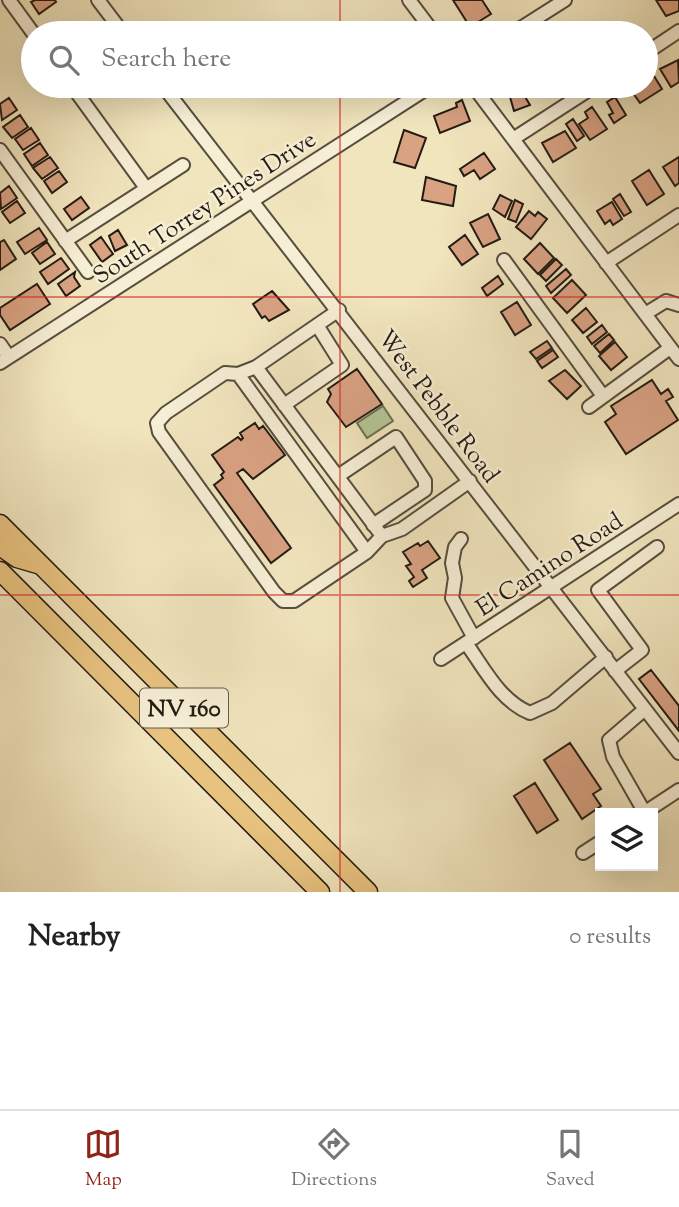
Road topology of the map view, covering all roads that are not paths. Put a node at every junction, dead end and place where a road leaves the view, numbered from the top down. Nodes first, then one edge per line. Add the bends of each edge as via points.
1 (9, 0) edge
2 (98, 0) edge
3 (409, 0) edge
4 (565, 0) edge
5 (24, 21) edge
6 (114, 21) edge
7 (425, 21) edge
8 (532, 21) edge
9 (679, 31) edge
10 (658, 45) edge
11 (81, 98) edge
12 (172, 98) edge
13 (412, 98) edge
14 (483, 98) edge
15 (576, 98) edge
16 (513, 139) junction
17 (0, 150) edge
18 (183, 165) dead end
19 (146, 188) junction
20 (252, 202) junction
21 (679, 215) edge
22 (65, 241) junction
23 (504, 260) dead end
24 (606, 263) junction
25 (88, 272) dead end
26 (679, 305) edge
27 (339, 310) junction
28 (645, 314) junction
29 (317, 325) junction
30 (0, 344) edge
31 (670, 348) junction
32 (679, 359) edge
33 (5, 360) edge
34 (256, 367) junction
35 (238, 374) junction
36 (603, 396) junction
37 (284, 405) junction
38 (589, 407) dead end
39 (338, 476) junction
40 (470, 481) junction
41 (679, 504) edge
42 (0, 524) edge
43 (373, 524) junction
44 (382, 536) junction
45 (461, 539) dead end
46 (621, 542) junction
47 (0, 546) edge
48 (657, 547) dead end
49 (367, 552) junction
50 (636, 563) junction
51 (41, 565) junction
52 (0, 571) edge
53 (552, 587) junction
54 (470, 640) junction
55 (606, 657) junction
56 (441, 659) dead end
57 (615, 671) junction
58 (645, 709) junction
59 (679, 753) edge
60 (679, 790) edge
61 (642, 808) edge
62 (652, 808) edge
63 (595, 845) edge
64 (583, 853) dead end
65 (320, 892) edge
66 (368, 892) edge

1 - 5 street
2 - 6 street
3 - 7 street
4 - 8 street
9 - 10 street
11 - 19 street
12 - 20 street, West Pebble Road
13 - 20 street, South Torrey Pines Drive
14 - 16 street
15 - 16 street
16 - 24 street
17 - 22 street
18 - 19 street
19 - 22 street
20 - 27 street, West Pebble Road
20 - 33 street, South Torrey Pines Drive
21 - 24 street
22 - 25 street
23 - 36 street
24 - 28 street
26 - 28 street via 666,301
27 - 29 street
27 - 40 street, West Pebble Road
28 - 31 street
29 - 34 street
29 - 37 street via 342,365
30 - 33 street
31 - 32 street
31 - 36 street
34 - 35 street
34 - 37 street
35 - 49 street
35 - 49 street via 225,373 166,412 158,423 159,432 266,581 283,601 294,601
36 - 38 street
37 - 39 street
39 - 43 street
39 - 43 street via 396,437 425,481 425,490
40 - 44 street via 402,529
40 - 53 street, West Pebble Road
41 - 46 street, El Camino Road
42 - 51 highway, NV 160
43 - 44 street
44 - 49 street
45 - 54 street via 452,562 452,598
46 - 50 street
46 - 53 street, El Camino Road
47 - 51 highway via 17,558
48 - 50 street
50 - 57 street via 598,590 642,650
51 - 66 highway, NV 160
52 - 65 highway, NV 160
53 - 54 street, El Camino Road
53 - 55 street, West Pebble Road
54 - 55 street via 495,685 516,708 530,713 552,703
54 - 56 street, El Camino Road
55 - 57 street, West Pebble Road
57 - 58 street, West Pebble Road
58 - 59 street, West Pebble Road
58 - 61 street via 608,740
60 - 62 street
63 - 64 street

